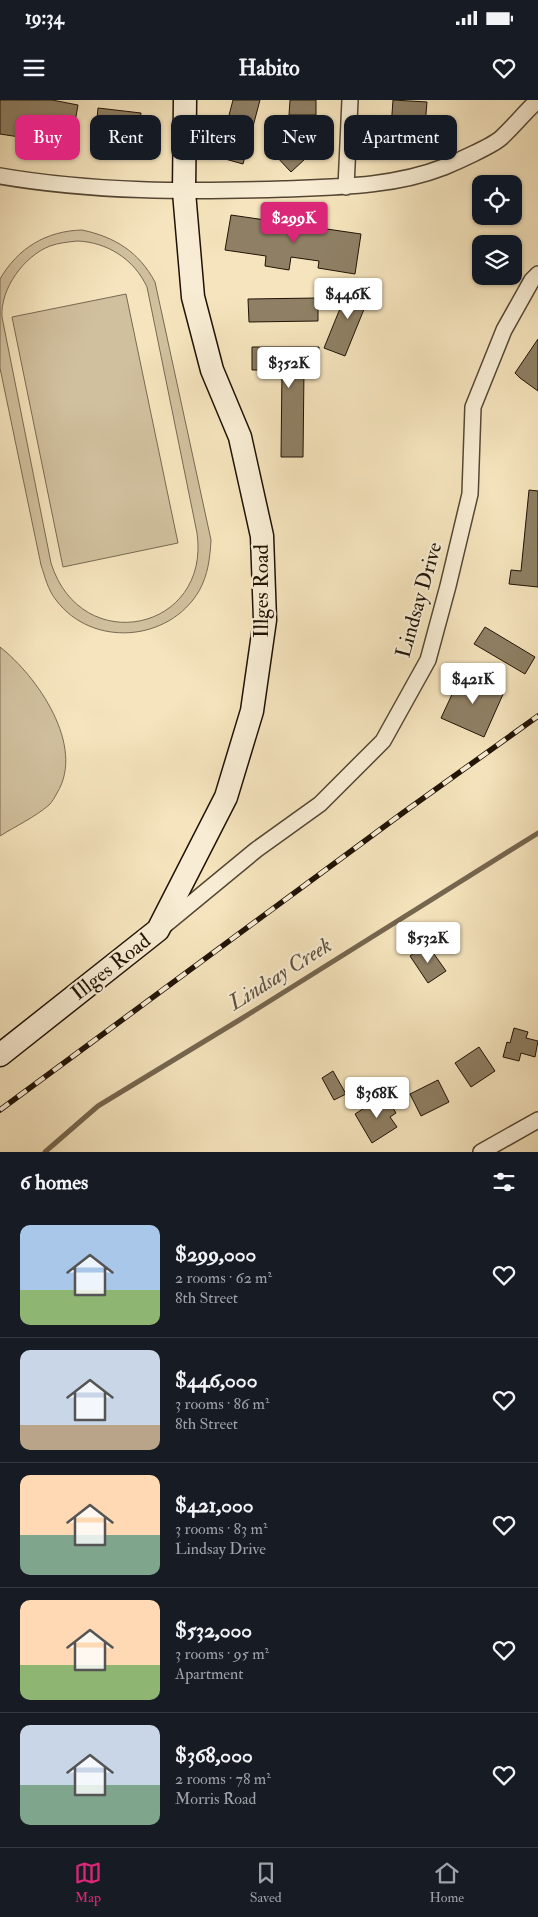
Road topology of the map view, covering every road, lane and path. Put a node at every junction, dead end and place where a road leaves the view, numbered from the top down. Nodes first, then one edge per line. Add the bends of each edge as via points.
1 (186, 100) edge
2 (350, 100) edge
3 (520, 100) edge
4 (538, 100) edge
5 (520, 116) junction
6 (0, 176) edge
7 (346, 186) junction
8 (184, 192) junction
9 (538, 274) edge
10 (158, 930) junction
11 (0, 1055) edge
12 (538, 1120) edge
13 (482, 1152) edge

1 - 8 street, Illges Road
2 - 7 street
3 - 5 street
4 - 5 street
5 - 7 street via 500,139 443,168 396,180
6 - 8 street via 104,188
7 - 8 street
8 - 10 street, Illges Road via 193,297 212,370 240,437 262,536 265,620 252,711 226,797
9 - 10 street, Lindsay Drive via 504,330 473,406 470,494 448,586 428,660 383,741 320,804 256,850
10 - 11 street, Illges Road
12 - 13 street

